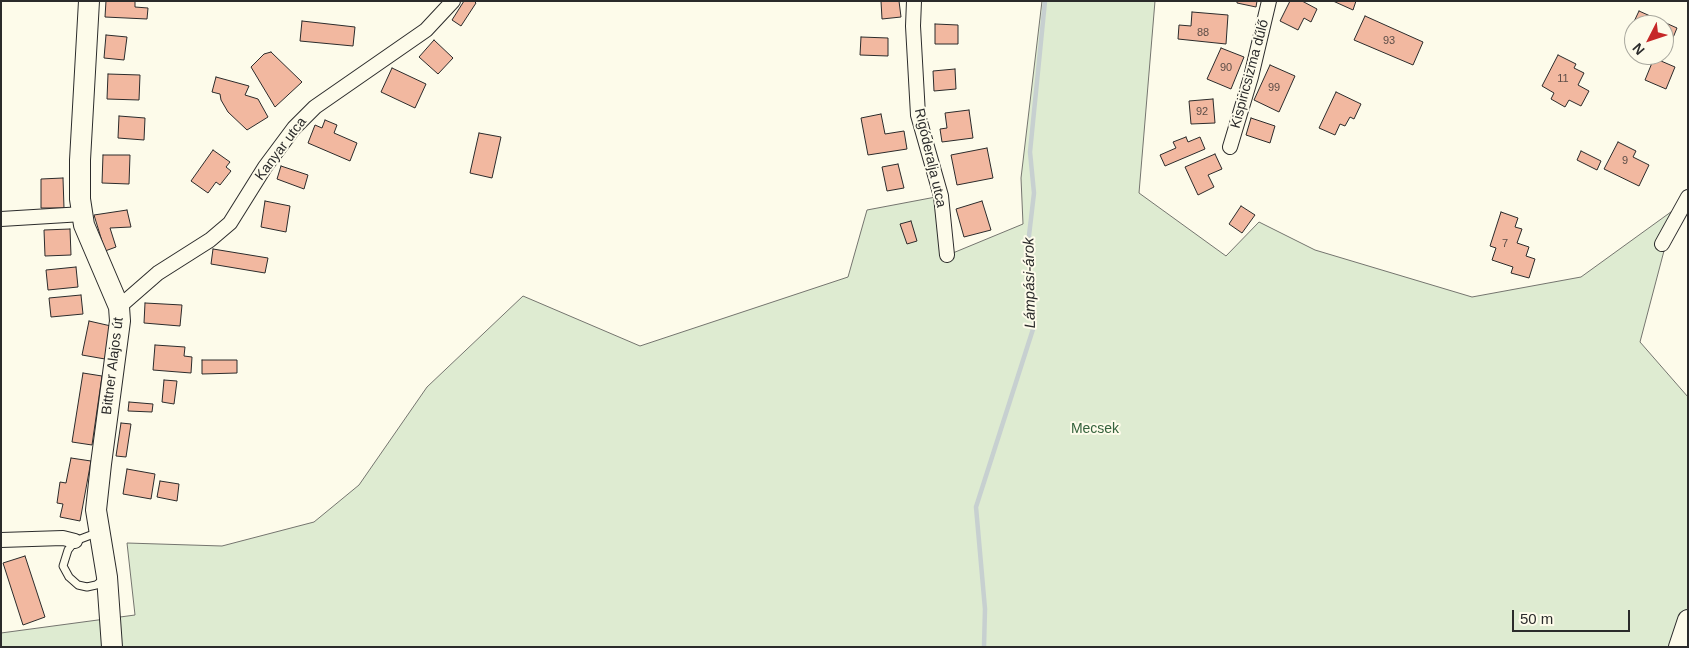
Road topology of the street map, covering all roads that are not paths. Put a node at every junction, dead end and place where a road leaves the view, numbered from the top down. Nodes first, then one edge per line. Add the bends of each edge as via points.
1 (89, 1) edge
2 (453, 1) edge
3 (914, 1) edge
4 (1269, 1) edge
5 (1230, 147) dead end
6 (1688, 197) edge
7 (83, 214) junction
8 (1, 219) edge
9 (1662, 244) dead end
10 (948, 255) dead end
11 (119, 307) junction
12 (99, 532) junction
13 (1, 540) edge
14 (75, 541) junction
15 (107, 577) junction
16 (1688, 620) edge
17 (112, 647) edge
18 (1679, 647) edge

1 - 7 street, Bittner Alajos út via 80,160
2 - 11 street, Kanyar utca via 426,30 315,106 265,167 230,223 210,240 158,273
3 - 10 street, Rigóderalja utca via 918,115 941,196
4 - 5 street, Kispiricsizma dűlő
6 - 9 street
7 - 8 street
7 - 11 street, Bittner Alajos út
11 - 12 street, Bittner Alajos út via 120,321 96,510
12 - 14 lane
12 - 15 street, Bittner Alajos út
13 - 14 street via 63,538
14 - 15 lane via 63,566 69,576 78,585 87,586 96,585
15 - 17 street, Bittner Alajos út
16 - 18 street

